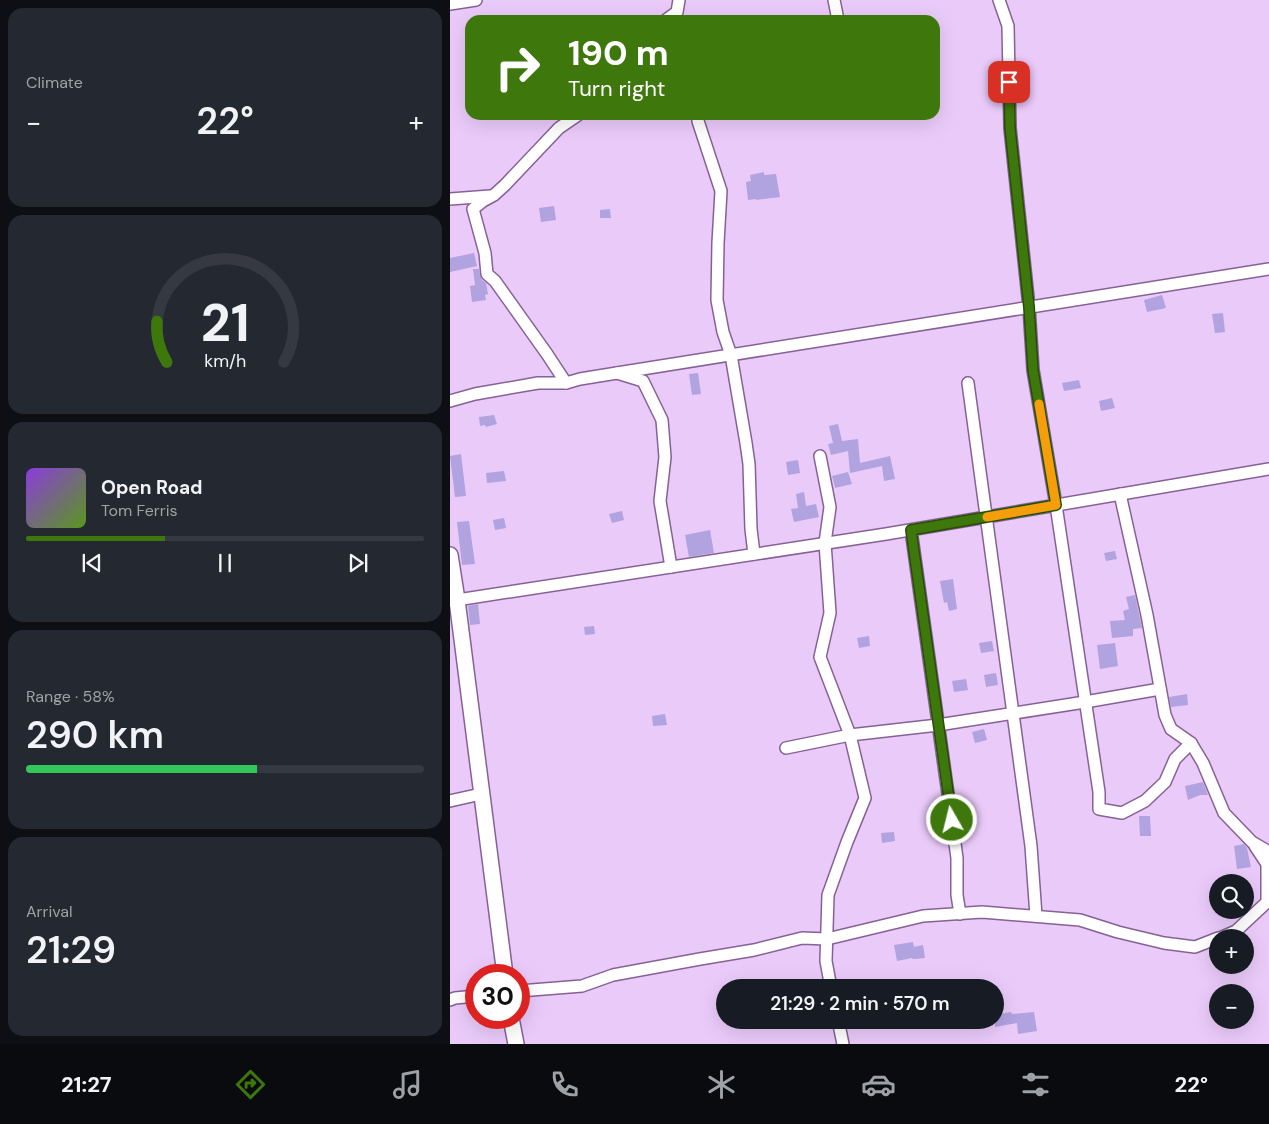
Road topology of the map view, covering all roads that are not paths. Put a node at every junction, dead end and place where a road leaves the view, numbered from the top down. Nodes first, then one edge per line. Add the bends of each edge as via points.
1 (476, 0) edge
2 (680, 0) edge
3 (834, 0) edge
4 (999, 0) edge
5 (450, 4) edge
6 (679, 15) edge
7 (837, 15) edge
8 (571, 120) edge
9 (698, 120) edge
10 (494, 195) junction
11 (450, 199) edge
12 (1269, 269) edge
13 (1029, 307) junction
14 (731, 355) junction
15 (617, 373) junction
16 (566, 383) junction
17 (968, 383) dead end
18 (450, 401) edge
19 (820, 456) dead end
20 (1269, 469) edge
21 (1120, 494) junction
22 (1056, 505) junction
23 (986, 517) junction
24 (911, 530) junction
25 (825, 543) junction
26 (450, 554) edge
27 (754, 554) junction
28 (670, 567) junction
29 (454, 600) edge
30 (1160, 690) junction
31 (1085, 702) junction
32 (1013, 714) junction
33 (938, 725) junction
34 (850, 736) junction
35 (1191, 743) junction
36 (786, 748) dead end
37 (481, 794) junction
38 (450, 801) edge
39 (1252, 842) junction
40 (1269, 852) edge
41 (960, 914) junction
42 (1036, 916) junction
43 (1238, 929) edge
44 (827, 939) junction
45 (1209, 942) edge
46 (504, 964) edge
47 (829, 979) edge
48 (530, 990) edge
49 (465, 997) edge
50 (450, 1000) edge
51 (514, 1029) edge
52 (840, 1029) edge
53 (516, 1044) edge
54 (843, 1044) edge

1 - 5 street
2 - 6 street
3 - 7 street
4 - 13 street via 1008,26 1010,128
8 - 10 street
9 - 14 street via 721,191 717,300
10 - 11 street
10 - 16 street via 473,209 487,274
12 - 13 street
13 - 14 street
13 - 22 street via 1033,370
14 - 15 street
14 - 27 street via 749,464
15 - 16 street
15 - 28 street via 643,382 662,420 665,457 660,501
16 - 18 street via 538,383
17 - 23 street
19 - 25 street via 830,507
20 - 21 street
21 - 22 street
21 - 30 street
22 - 23 street
22 - 31 street
23 - 24 street
23 - 32 street
24 - 25 street
24 - 33 street
25 - 27 street
25 - 34 street via 830,613 820,657
26 - 29 street
27 - 28 street
28 - 29 street
29 - 37 street
30 - 31 street
30 - 35 street via 1171,729
31 - 32 street
31 - 35 street via 1099,809 1122,813 1145,801 1165,782 1175,759
32 - 33 street
32 - 42 street via 1031,846
33 - 34 street
33 - 41 street via 957,858
34 - 36 street
34 - 44 street via 865,798 828,895
35 - 39 street via 1224,813
37 - 38 street
37 - 46 street
39 - 40 street
39 - 43 street via 1268,864 1267,902
41 - 42 street via 982,912
41 - 44 street via 923,916
42 - 45 street via 1080,920 1164,943 1195,947
44 - 47 street
44 - 48 street via 802,938 754,950 613,975 582,986
49 - 50 street
51 - 53 street
52 - 54 street

